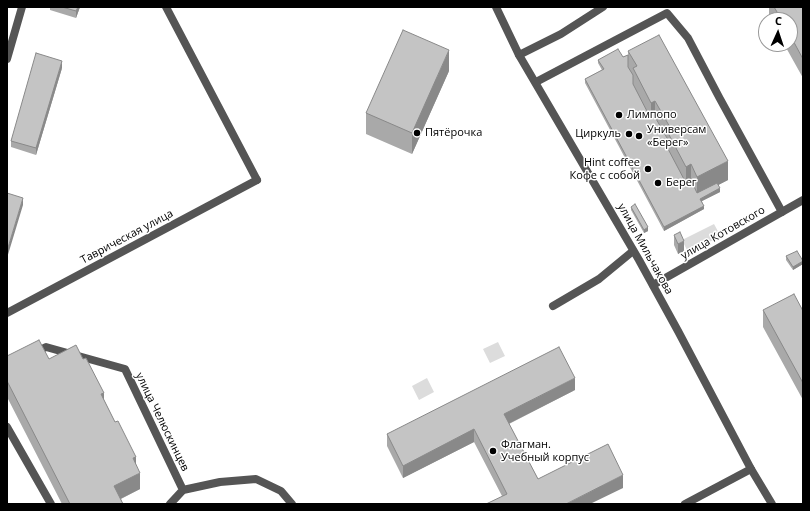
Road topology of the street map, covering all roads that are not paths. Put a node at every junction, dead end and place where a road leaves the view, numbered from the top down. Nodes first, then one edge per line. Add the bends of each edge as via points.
1 (22, 7) edge
2 (166, 7) edge
3 (496, 7) edge
4 (603, 7) edge
5 (519, 55) junction
6 (7, 59) edge
7 (536, 82) junction
8 (803, 200) edge
9 (782, 212) junction
10 (633, 251) junction
11 (653, 285) junction
12 (553, 306) dead end
13 (7, 313) edge
14 (26, 357) edge
15 (7, 427) edge
16 (751, 469) junction
17 (183, 490) junction
18 (51, 504) edge
19 (170, 504) edge
20 (292, 504) edge
21 (685, 504) edge
22 (772, 504) edge

1 - 6 street
2 - 13 street, Таврическая улица via 257,180
3 - 5 street, улица Мильчакова
4 - 5 street via 561,34
5 - 7 street, улица Мильчакова
7 - 9 street via 667,13 688,38
7 - 10 street, улица Мильчакова
8 - 9 street, улица Котовского
9 - 11 street, улица Котовского
10 - 11 street, улица Мильчакова
10 - 12 street via 599,279
11 - 16 street, улица Мильчакова
14 - 17 street, улица Челюскинцев via 46,347 125,369
15 - 18 street
16 - 21 street
16 - 22 street, улица Мильчакова
17 - 19 street
17 - 20 street via 220,482 256,479 281,491

